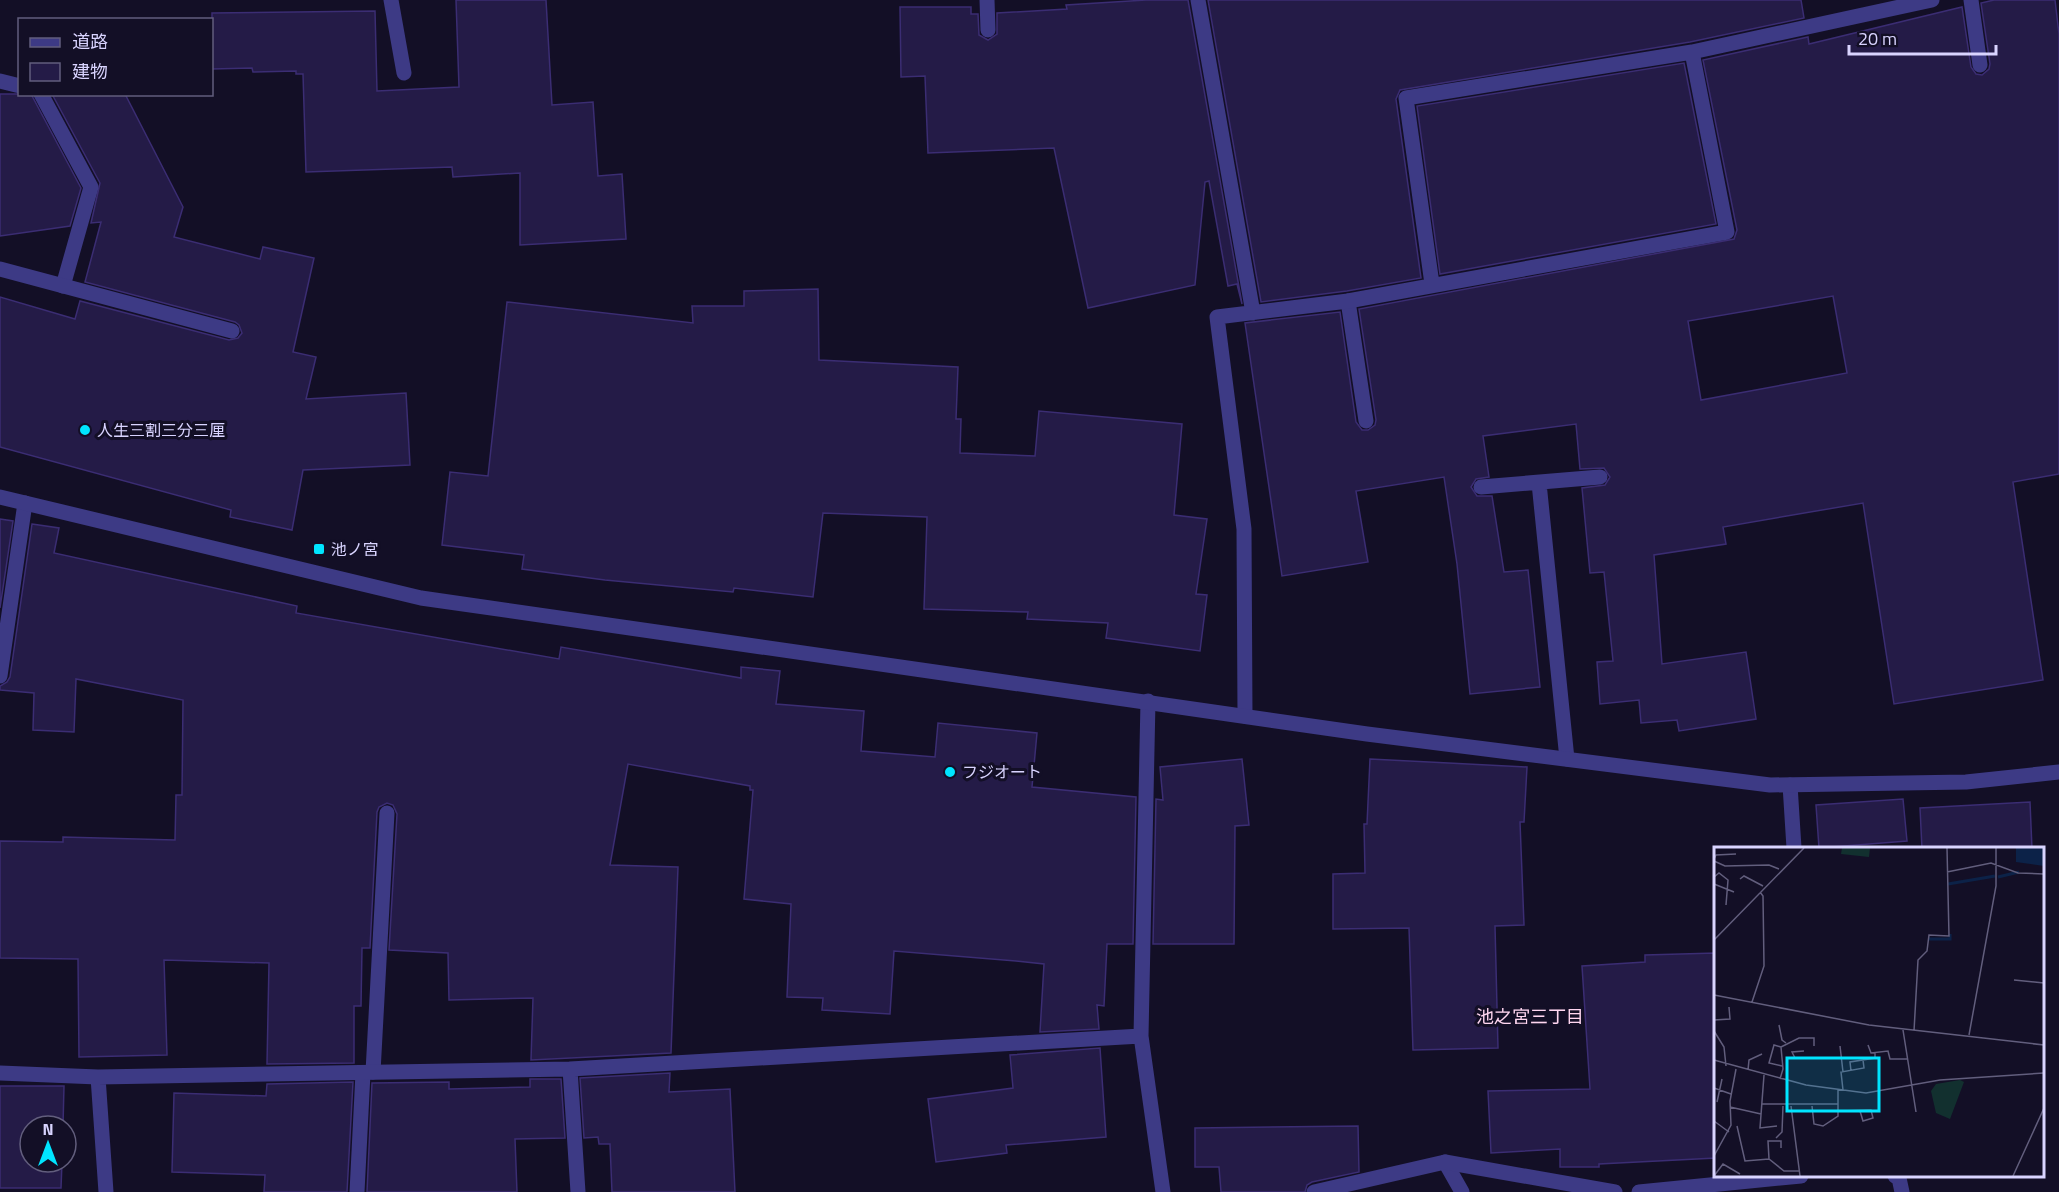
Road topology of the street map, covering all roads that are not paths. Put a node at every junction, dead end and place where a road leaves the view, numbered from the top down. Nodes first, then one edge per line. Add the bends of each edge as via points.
1 (391, 0) edge
2 (987, 0) edge
3 (1198, 0) edge
4 (1932, 0) edge
5 (1971, 0) edge
6 (988, 30) dead end
7 (1692, 52) junction
8 (1980, 64) dead end
9 (404, 73) dead end
10 (0, 81) edge
11 (18, 86) edge
12 (41, 96) edge
13 (0, 269) edge
14 (1432, 284) junction
15 (63, 286) junction
16 (1348, 301) junction
17 (1252, 313) junction
18 (232, 331) dead end
19 (1366, 421) dead end
20 (1600, 477) dead end
21 (1539, 483) junction
22 (1481, 487) dead end
23 (0, 497) edge
24 (25, 503) junction
25 (0, 676) edge
26 (1148, 701) junction
27 (1245, 716) junction
28 (1568, 759) junction
29 (2059, 772) edge
30 (1790, 785) junction
31 (387, 813) dead end
32 (1794, 847) edge
33 (1141, 1036) junction
34 (570, 1069) junction
35 (368, 1072) junction
36 (0, 1073) edge
37 (98, 1077) junction
38 (1445, 1162) junction
39 (1791, 1177) edge
40 (1897, 1177) edge
41 (106, 1192) edge
42 (357, 1192) edge
43 (578, 1192) edge
44 (1163, 1192) edge
45 (1314, 1192) edge
46 (1462, 1192) edge
47 (1615, 1192) edge
48 (1639, 1192) edge
49 (1902, 1192) edge

1 - 9 street
2 - 6 street
3 - 17 street
4 - 7 street
5 - 8 street
7 - 14 street via 1406,98
7 - 14 street via 1727,232
10 - 11 street
12 - 15 street via 92,187
13 - 15 street
14 - 16 street
15 - 18 street
16 - 17 street
16 - 19 street
17 - 27 street via 1218,317 1244,529
20 - 21 street
21 - 22 street
21 - 28 street
23 - 24 street
24 - 25 street
24 - 26 street via 421,598
26 - 27 street
26 - 33 street
27 - 28 street
28 - 30 street
29 - 30 street via 1966,782
30 - 32 street
31 - 35 street
33 - 34 street
33 - 44 street
34 - 35 street
34 - 43 street
35 - 37 street
35 - 42 street
36 - 37 street
37 - 41 street
38 - 45 street
38 - 46 street
38 - 47 street
39 - 48 street
40 - 49 street

